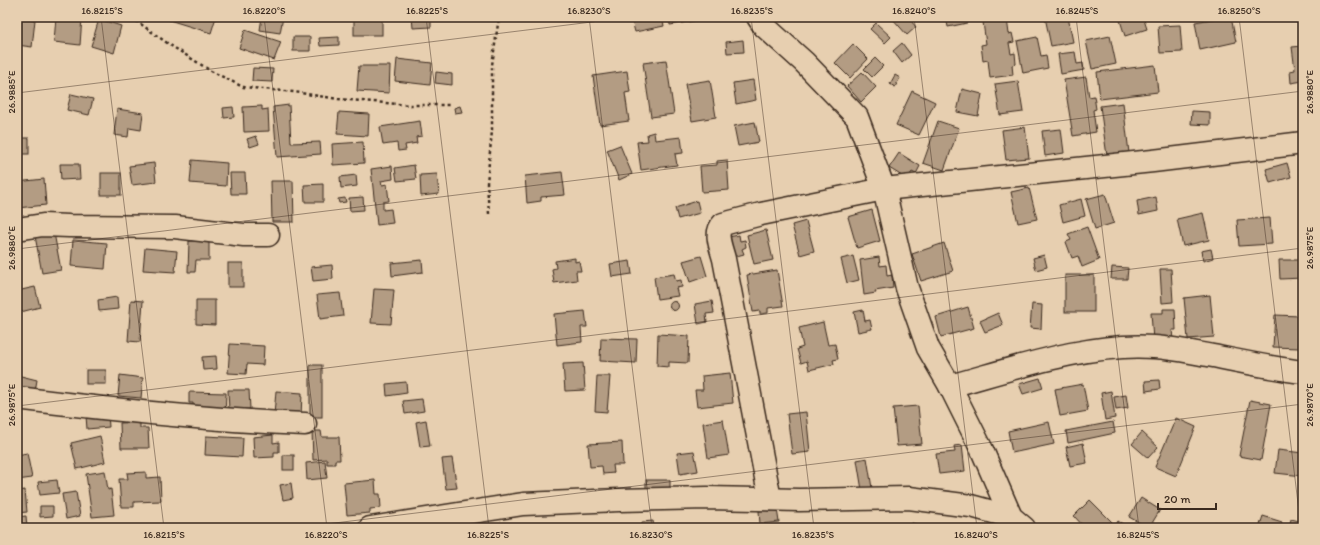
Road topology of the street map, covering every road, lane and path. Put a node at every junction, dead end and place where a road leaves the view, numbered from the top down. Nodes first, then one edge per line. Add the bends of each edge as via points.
1 (131, 17) edge
2 (499, 17) edge
3 (758, 17) edge
4 (449, 105) dead end
5 (1303, 143) edge
6 (884, 189) junction
7 (488, 214) dead end
8 (17, 229) edge
9 (268, 235) dead end
10 (1303, 372) edge
11 (950, 386) junction
12 (17, 398) edge
13 (305, 424) dead end
14 (770, 499) junction
15 (1018, 522) edge
16 (370, 528) edge

1 - 4 path via 211,71 242,87 338,99 410,105
2 - 7 path via 492,65
3 - 6 street via 764,26 804,62 857,117
5 - 6 street
6 - 11 street via 907,288 928,348
6 - 14 street via 761,214 723,224 719,228 718,234
8 - 9 street via 43,225 175,227 244,235
10 - 11 street via 1161,348 1124,346 1074,353
11 - 15 street
12 - 13 street via 139,412
14 - 15 street via 909,498 971,506
14 - 16 street via 707,498 522,504

